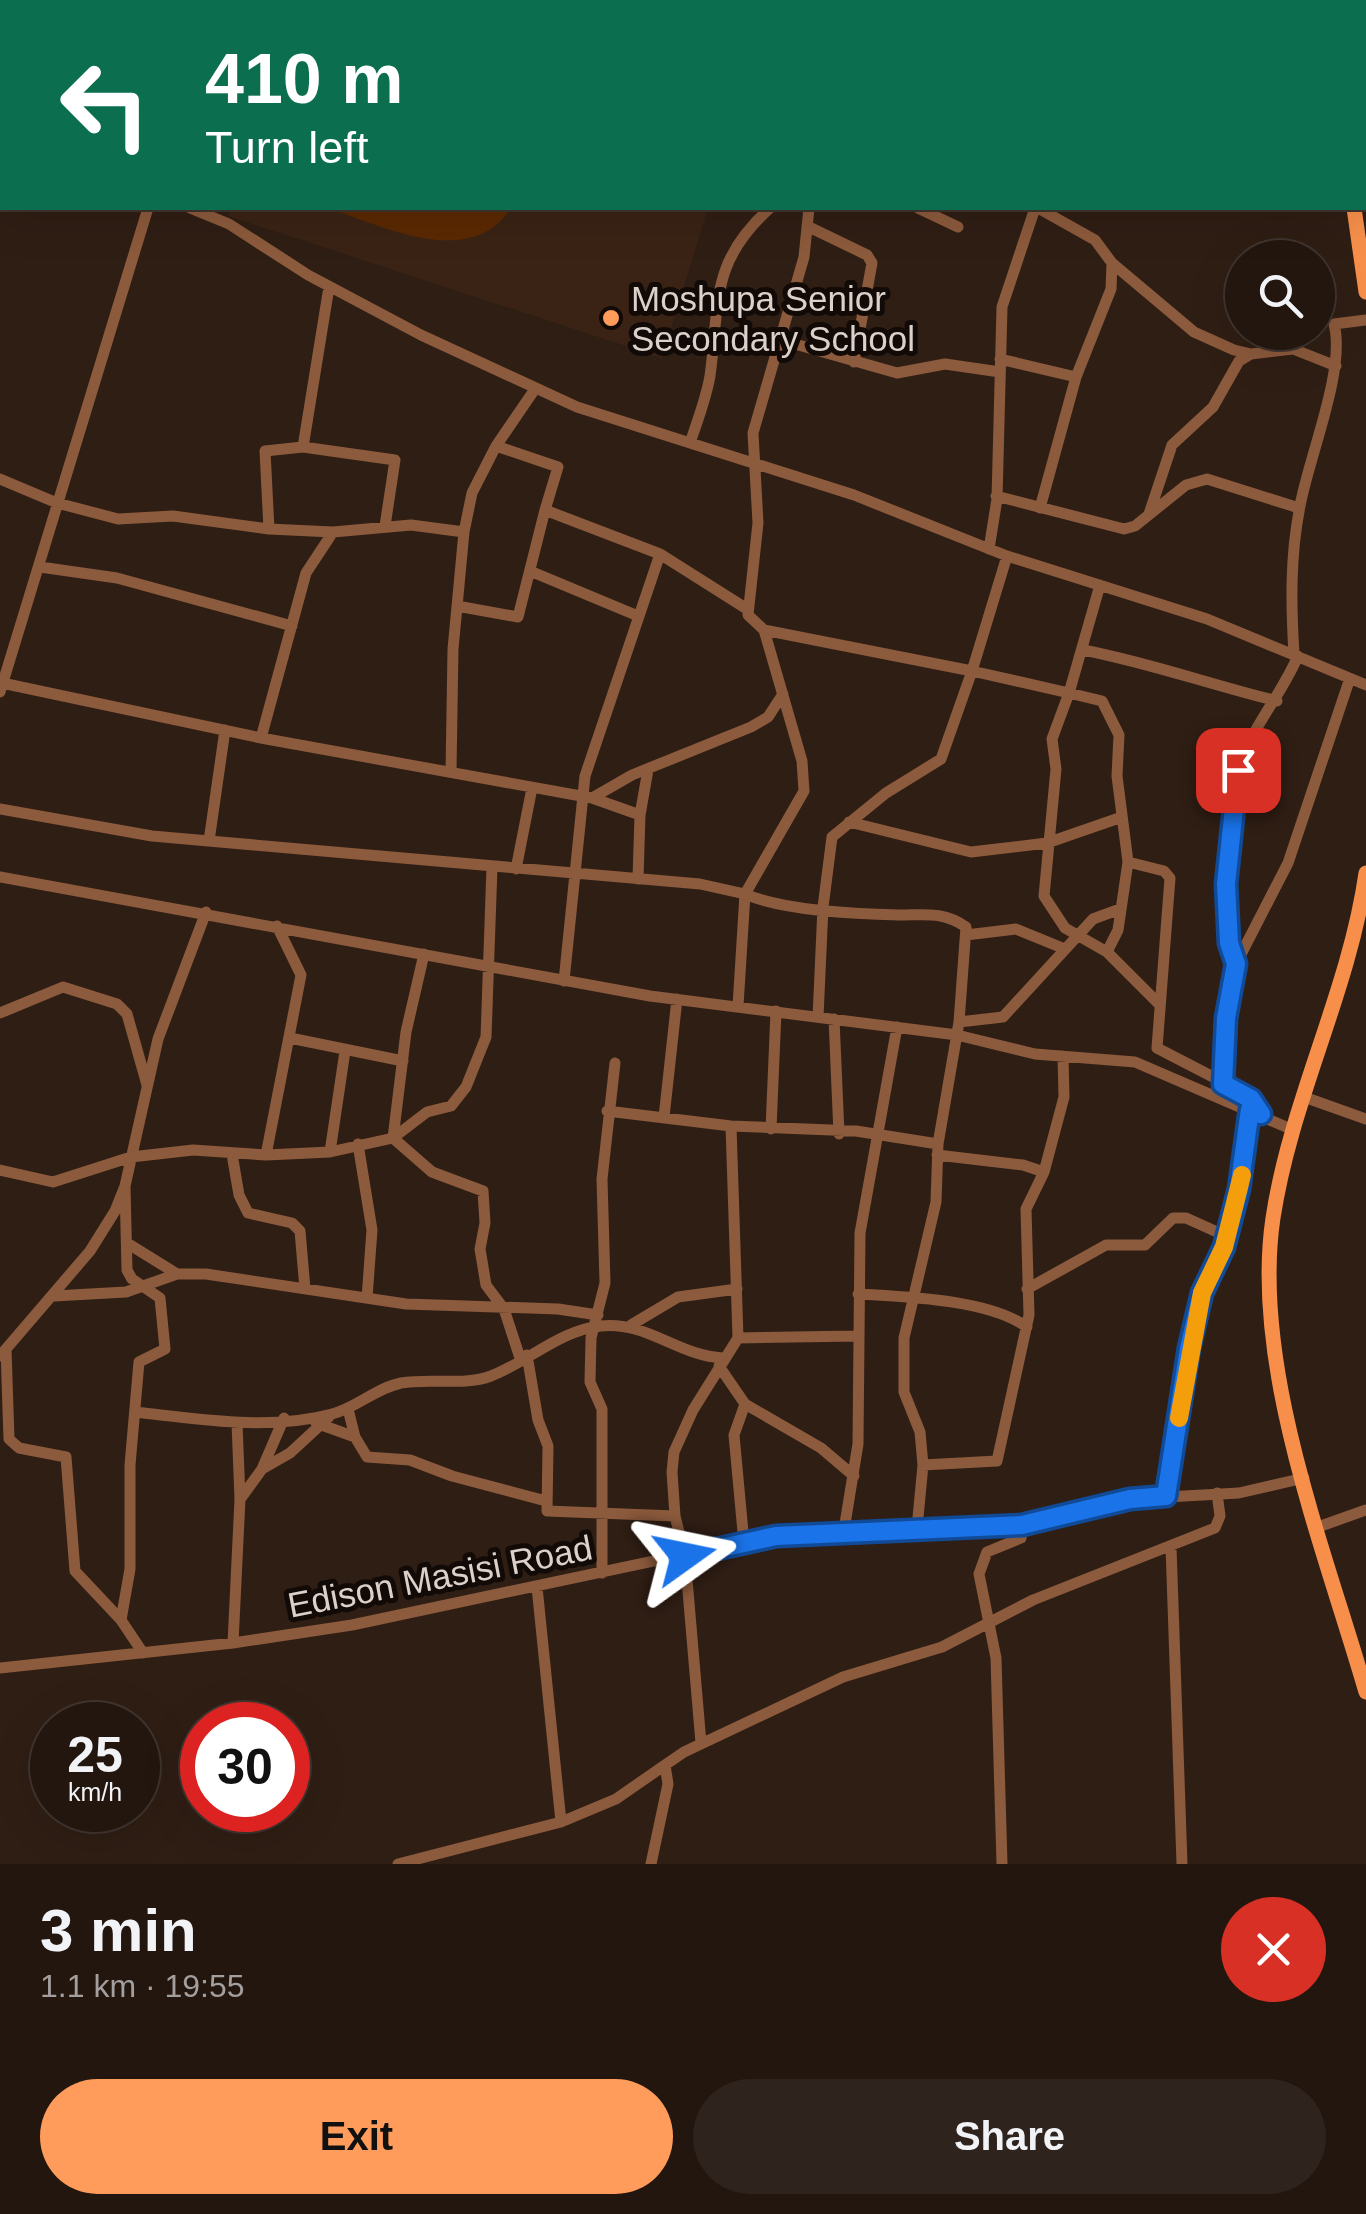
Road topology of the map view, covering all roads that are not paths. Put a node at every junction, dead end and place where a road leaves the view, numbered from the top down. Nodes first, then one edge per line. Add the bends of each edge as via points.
1 (147, 210) edge
2 (195, 210) edge
3 (768, 210) edge
4 (809, 210) edge
5 (922, 210) edge
6 (1035, 210) edge
7 (1354, 210) edge
8 (1055, 212) edge
9 (808, 226) junction
10 (958, 227) dead end
11 (1112, 263) junction
12 (330, 287) junction
13 (1366, 292) edge
14 (1366, 320) edge
15 (781, 340) junction
16 (1251, 354) junction
17 (854, 362) junction
18 (1000, 365) junction
19 (1336, 366) junction
20 (1076, 377) junction
21 (535, 389) junction
22 (690, 444) junction
23 (303, 446) junction
24 (496, 446) junction
25 (756, 464) junction
26 (0, 479) edge
27 (996, 496) junction
28 (58, 503) junction
29 (1040, 508) junction
30 (1299, 508) junction
31 (545, 510) junction
32 (1148, 516) junction
33 (384, 526) junction
34 (269, 529) junction
35 (333, 532) junction
36 (464, 532) junction
37 (989, 549) junction
38 (660, 554) junction
39 (1006, 556) junction
40 (40, 567) junction
41 (530, 571) junction
42 (1100, 586) junction
43 (457, 606) junction
44 (747, 608) junction
45 (638, 616) junction
46 (292, 626) junction
47 (764, 630) junction
48 (1083, 650) junction
49 (1296, 656) junction
50 (972, 672) junction
51 (1349, 680) junction
52 (1366, 685) edge
53 (1, 688) edge
54 (1069, 693) junction
55 (783, 694) junction
56 (1278, 701) junction
57 (226, 730) junction
58 (261, 738) junction
59 (648, 770) junction
60 (451, 772) junction
61 (532, 788) junction
62 (587, 798) junction
63 (0, 810) edge
64 (640, 815) junction
65 (1122, 817) junction
66 (850, 822) junction
67 (208, 841) junction
68 (1047, 843) junction
69 (1128, 862) junction
70 (492, 867) junction
71 (516, 869) junction
72 (1366, 873) edge
73 (574, 874) junction
74 (0, 876) edge
75 (638, 879) junction
76 (744, 894) junction
77 (823, 907) junction
78 (1120, 909) junction
79 (206, 912) junction
80 (277, 926) junction
81 (966, 935) junction
82 (1076, 936) junction
83 (1064, 949) junction
84 (1107, 952) junction
85 (424, 954) junction
86 (1236, 964) junction
87 (488, 966) junction
88 (564, 980) junction
89 (677, 999) junction
90 (1158, 1003) junction
91 (738, 1006) junction
92 (776, 1011) junction
93 (0, 1013) edge
94 (818, 1017) junction
95 (834, 1019) junction
96 (897, 1027) junction
97 (958, 1029) junction
98 (290, 1038) junction
99 (345, 1051) junction
100 (1063, 1056) junction
101 (403, 1061) junction
102 (616, 1062) dead end
103 (1223, 1084) junction
104 (148, 1085) junction
105 (1304, 1097) junction
106 (607, 1110) junction
107 (1256, 1112) junction
108 (664, 1117) junction
109 (1366, 1119) edge
110 (731, 1126) junction
111 (771, 1129) junction
112 (1293, 1130) junction
113 (839, 1134) junction
114 (875, 1135) junction
115 (392, 1138) junction
116 (358, 1144) junction
117 (937, 1149) junction
118 (330, 1152) junction
119 (232, 1154) junction
120 (266, 1155) junction
121 (131, 1157) junction
122 (0, 1170) edge
123 (1044, 1172) junction
124 (124, 1186) junction
125 (1226, 1236) junction
126 (127, 1243) junction
127 (177, 1274) junction
128 (140, 1286) junction
129 (305, 1289) junction
130 (738, 1289) junction
131 (1026, 1289) junction
132 (858, 1294) junction
133 (54, 1296) junction
134 (916, 1297) junction
135 (367, 1298) junction
136 (504, 1309) junction
137 (596, 1320) junction
138 (630, 1325) junction
139 (1027, 1327) junction
140 (856, 1336) junction
141 (738, 1338) junction
142 (3, 1353) edge
143 (524, 1356) junction
144 (721, 1362) junction
145 (744, 1404) junction
146 (348, 1409) junction
147 (135, 1412) junction
148 (284, 1418) junction
149 (315, 1422) junction
150 (237, 1423) junction
151 (4, 1433) edge
152 (354, 1436) junction
153 (923, 1465) junction
154 (262, 1469) junction
155 (854, 1476) junction
156 (1304, 1478) junction
157 (1217, 1494) junction
158 (1166, 1496) junction
159 (240, 1499) junction
160 (546, 1501) junction
161 (1366, 1510) edge
162 (602, 1514) junction
163 (675, 1516) junction
164 (1022, 1525) junction
165 (1318, 1527) junction
166 (917, 1528) junction
167 (844, 1530) junction
168 (744, 1543) junction
169 (1171, 1546) junction
170 (685, 1556) junction
171 (602, 1573) junction
172 (537, 1587) junction
173 (121, 1620) junction
174 (991, 1624) junction
175 (232, 1643) junction
176 (143, 1653) junction
177 (0, 1668) edge
178 (1366, 1692) edge
179 (701, 1743) junction
180 (665, 1764) junction
181 (560, 1822) junction
182 (398, 1864) edge
183 (651, 1864) edge
184 (1002, 1864) edge
185 (1182, 1864) edge

1 - 28 street
2 - 12 street
3 - 22 street via 746,230 720,283 709,380
4 - 9 street
5 - 10 street
6 - 18 street via 1004,296
7 - 13 main road
8 - 11 street via 1095,240
9 - 15 street
9 - 17 street via 872,262
11 - 16 street via 1194,332
11 - 20 street via 1111,289
12 - 21 street
12 - 23 street
14 - 19 street via 1334,324
15 - 17 street
15 - 25 street via 753,433
16 - 19 street via 1293,349
16 - 32 street via 1239,361 1214,407 1172,445
17 - 18 street via 897,373 945,364
18 - 20 street
18 - 27 street
19 - 30 street
20 - 29 street
21 - 22 street
21 - 24 street
22 - 25 street
23 - 33 street via 396,461
23 - 34 street via 265,451
24 - 31 street via 558,467
24 - 36 street via 472,493
25 - 37 street
25 - 44 street via 758,523
26 - 28 street
27 - 29 street
27 - 37 street
28 - 34 street via 118,519 189,517
28 - 40 street
29 - 32 street via 1124,529
30 - 32 street via 1207,479 1186,485
30 - 49 street via 1292,562
31 - 38 street
31 - 41 street
33 - 35 street
33 - 36 street
34 - 35 street
35 - 46 street via 306,573
36 - 43 street
37 - 39 street
38 - 44 street
38 - 45 street
39 - 42 street
39 - 50 street
40 - 46 street via 117,578
40 - 53 street
41 - 43 street via 518,617
41 - 45 street
42 - 48 street
42 - 49 street
43 - 60 street
44 - 47 street
45 - 62 street via 594,740
46 - 58 street
47 - 50 street
47 - 55 street
48 - 54 street
48 - 56 street via 1174,668 1190,680
49 - 51 street
49 - 56 street
50 - 54 street
50 - 66 street via 941,759
51 - 52 street
51 - 86 street via 1288,863
53 - 57 street
54 - 65 street via 1102,701 1119,734
54 - 68 street via 1053,729 1056,769
55 - 59 street via 768,718
55 - 76 street via 802,761 802,800
56 - 86 street via 1238,770 1226,884
57 - 58 street
57 - 67 street
58 - 60 street
59 - 62 street
59 - 64 street
60 - 61 street
61 - 62 street
61 - 71 street
62 - 64 street
62 - 73 street
63 - 67 street
64 - 75 street
65 - 68 street
65 - 69 street
66 - 68 street via 959,851
66 - 77 street via 830,844
67 - 70 street
68 - 82 street via 1046,901
69 - 78 street
69 - 90 street via 1170,878
70 - 71 street
70 - 87 street
71 - 73 street
72 - 105 main road via 1352,952
73 - 75 street
73 - 88 street
74 - 79 street
75 - 76 street
76 - 77 street
76 - 91 street
77 - 81 street via 932,912 964,925
77 - 94 street
78 - 82 street via 1093,919
78 - 84 street
79 - 80 street
79 - 104 street via 158,1039
80 - 85 street
80 - 98 street via 301,975
81 - 83 street via 1016,929
81 - 97 street
82 - 83 street
82 - 84 street
83 - 97 street via 1003,1017
84 - 90 street
85 - 87 street
85 - 101 street
86 - 103 street
87 - 88 street
87 - 115 street via 484,1050 466,1087 451,1106 427,1112
88 - 89 street
89 - 91 street
89 - 108 street
90 - 103 street via 1157,1048
91 - 92 street
92 - 94 street
92 - 111 street
93 - 104 street via 53,988 117,1004 127,1014
94 - 95 street
95 - 96 street
95 - 113 street
96 - 97 street
96 - 114 street
97 - 100 street
97 - 117 street
98 - 99 street
98 - 120 street
99 - 101 street
99 - 118 street
100 - 107 street via 1143,1063
100 - 123 street via 1065,1092
101 - 115 street
102 - 106 street
103 - 107 street via 1251,1099
104 - 121 street
105 - 109 street
105 - 112 main road
106 - 108 street
106 - 137 street via 605,1282
107 - 112 street
107 - 125 street
108 - 110 street
110 - 111 street
110 - 130 street
111 - 113 street
112 - 156 main road via 1273,1218 1268,1298
113 - 114 street
114 - 117 street
114 - 132 street
115 - 116 street
115 - 136 street via 432,1172 484,1191 480,1248 486,1285
116 - 118 street
116 - 135 street via 372,1230
117 - 123 street
117 - 134 street via 936,1202
118 - 120 street
119 - 120 street
119 - 121 street via 192,1150
119 - 129 street via 248,1213 292,1222 300,1231
121 - 122 street via 53,1182
121 - 124 street
123 - 131 street via 1026,1210
124 - 126 street
124 - 133 street via 90,1250
125 - 131 street via 1178,1217 1145,1245 1106,1245
125 - 158 street via 1189,1348
126 - 127 street
126 - 128 street via 127,1270
127 - 128 street
127 - 129 street
128 - 133 street
128 - 147 street via 162,1302 165,1349 139,1362
129 - 135 street
130 - 138 street via 678,1296
130 - 141 street
131 - 139 street
132 - 134 street
132 - 140 street
133 - 142 street
134 - 139 street via 1014,1318
134 - 153 street via 902,1370
135 - 136 street
136 - 137 street
136 - 143 street
137 - 138 street
137 - 143 street
137 - 162 street via 590,1382 602,1409
138 - 144 street
139 - 153 street via 997,1461
140 - 141 street
140 - 155 street
141 - 144 street
142 - 151 street
143 - 146 street via 488,1377 400,1384
143 - 160 street via 548,1446
144 - 145 street
144 - 163 street via 674,1452
145 - 155 street via 821,1448
145 - 168 street via 734,1435
146 - 149 street
146 - 152 street
147 - 150 street
147 - 173 street via 130,1570
148 - 149 street
148 - 150 street
148 - 154 street
149 - 152 street
149 - 154 street via 290,1453
150 - 159 street
151 - 173 street via 18,1448 66,1456 75,1571
152 - 160 street via 367,1457 410,1460
153 - 166 street
154 - 159 street
155 - 167 street
156 - 157 street, Edison Masisi Road
156 - 165 main road
157 - 158 street, Edison Masisi Road
157 - 169 street via 1215,1528
158 - 164 street, Edison Masisi Road
159 - 175 street
160 - 162 street via 549,1512
161 - 165 street
162 - 163 street
162 - 171 street
163 - 170 street
164 - 166 street, Edison Masisi Road
164 - 174 street via 1021,1538 995,1545 982,1560
165 - 178 main road
166 - 167 street, Edison Masisi Road
167 - 168 street, Edison Masisi Road
168 - 170 street, Edison Masisi Road
169 - 174 street
169 - 185 street
170 - 171 street, Edison Masisi Road
170 - 179 street
171 - 172 street, Edison Masisi Road
172 - 175 street, Edison Masisi Road
172 - 181 street
173 - 176 street
174 - 179 street via 920,1656 844,1678
174 - 184 street
175 - 176 street, Edison Masisi Road
176 - 177 street, Edison Masisi Road
179 - 180 street
180 - 181 street via 616,1799
180 - 183 street via 668,1784
181 - 182 street

